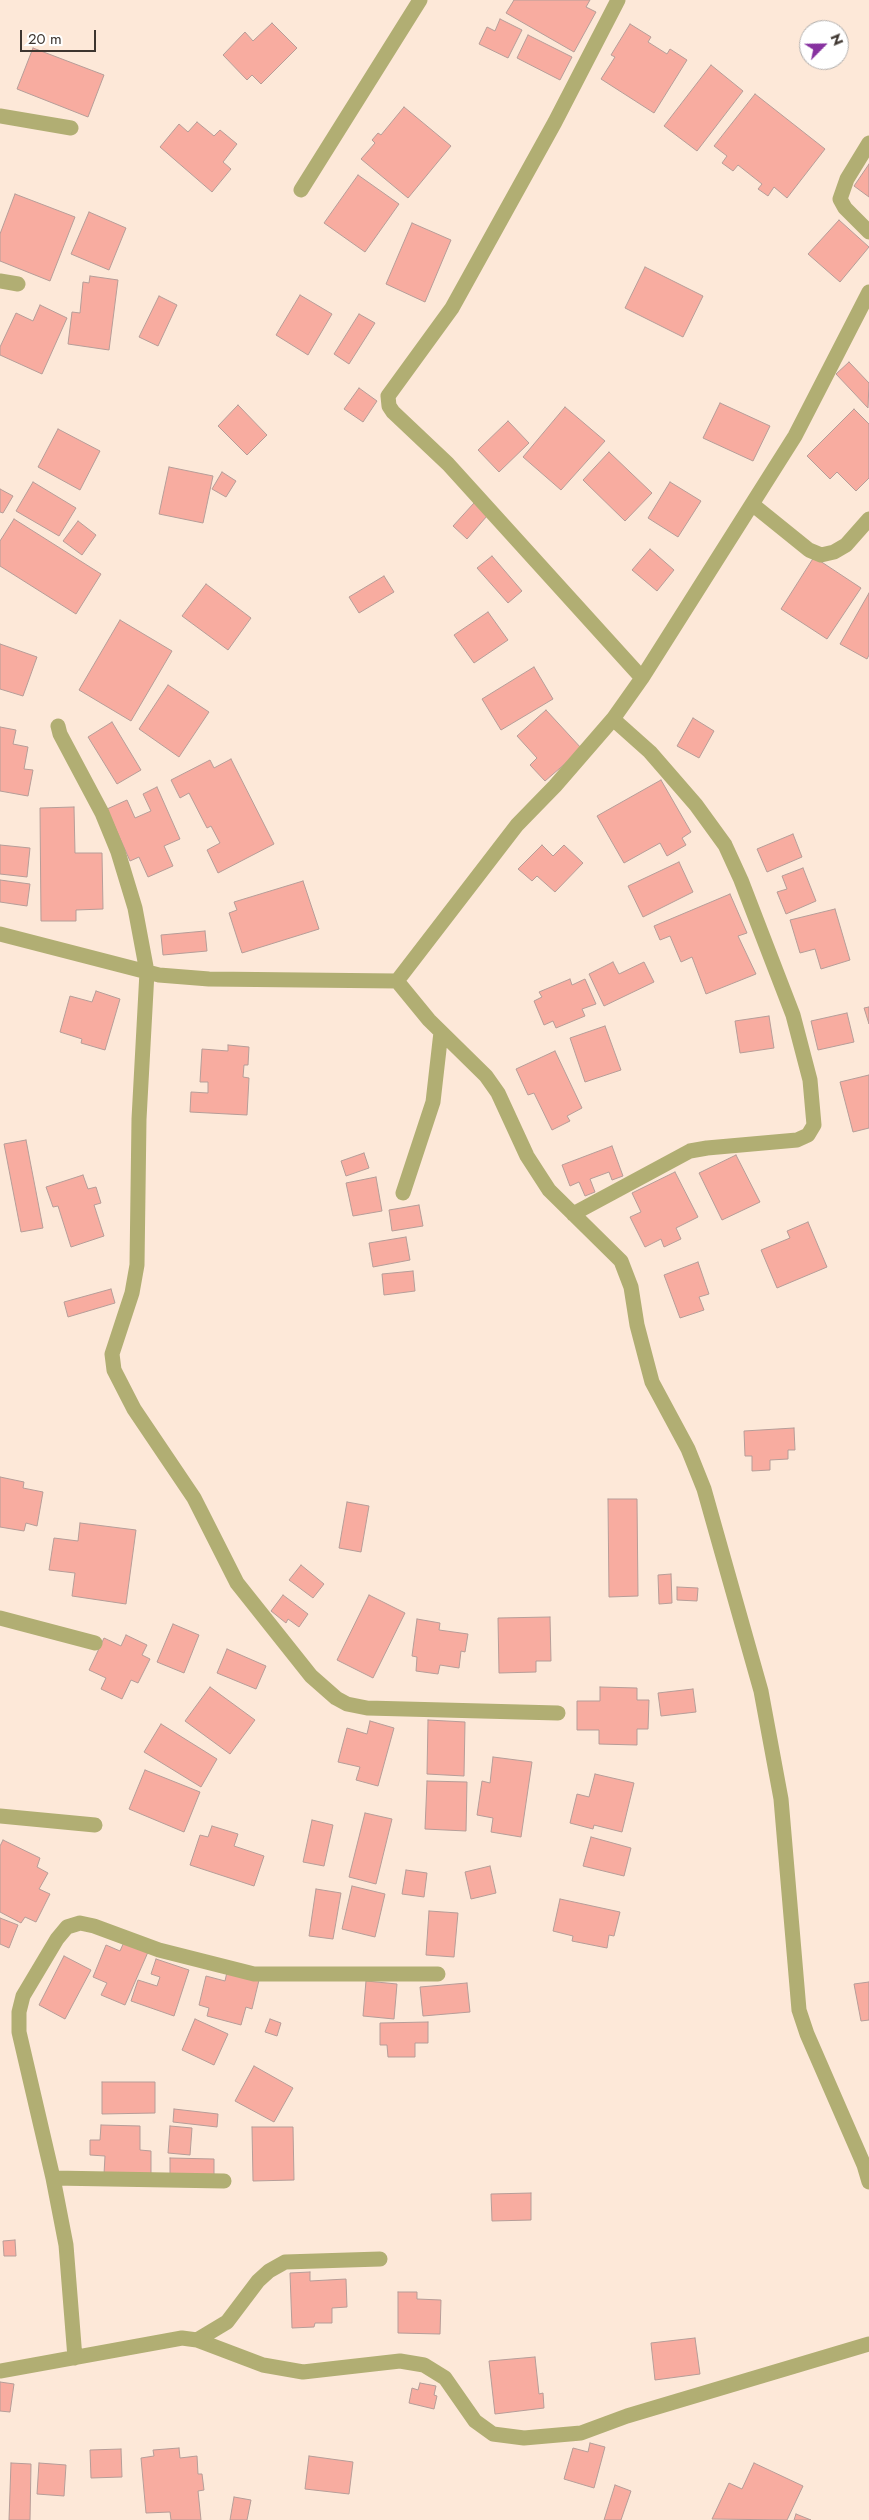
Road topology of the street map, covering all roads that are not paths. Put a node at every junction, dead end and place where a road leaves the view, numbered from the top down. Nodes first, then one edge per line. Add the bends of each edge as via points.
1 (420, 0) edge
2 (618, 0) edge
3 (0, 116) edge
4 (71, 128) dead end
5 (869, 143) edge
6 (301, 190) dead end
7 (869, 232) edge
8 (0, 282) edge
9 (18, 284) dead end
10 (869, 292) edge
11 (752, 504) junction
12 (869, 519) edge
13 (642, 678) junction
14 (613, 719) junction
15 (58, 726) dead end
16 (0, 934) edge
17 (147, 972) junction
18 (397, 981) junction
19 (440, 1032) junction
20 (403, 1193) dead end
21 (573, 1214) junction
22 (0, 1618) edge
23 (95, 1643) dead end
24 (558, 1713) dead end
25 (0, 1816) edge
26 (95, 1825) dead end
27 (438, 1974) dead end
28 (54, 2178) junction
29 (224, 2181) dead end
30 (869, 2182) edge
31 (380, 2259) dead end
32 (197, 2340) junction
33 (869, 2344) edge
34 (75, 2358) junction
35 (0, 2371) edge

1 - 6 street
2 - 13 street via 452,308 388,396 393,412 454,471
3 - 4 street
5 - 7 street via 840,196 845,208
8 - 9 street
10 - 11 street via 795,436
11 - 12 street via 809,550 821,554 834,552 846,545
11 - 13 street
13 - 14 street
14 - 18 street via 517,824
14 - 21 street via 650,752 696,805 725,845 793,1015 810,1080 814,1126 808,1135 797,1140 690,1152
15 - 17 street via 118,852 137,915
16 - 17 street
17 - 18 street via 209,980
17 - 24 street via 139,1119 137,1265 112,1360 134,1409 194,1498 242,1590 311,1676 336,1698 367,1708
18 - 19 street
19 - 20 street via 433,1102
19 - 21 street via 486,1076 498,1093 527,1156 549,1190
21 - 30 street via 613,1252 625,1269 632,1287 637,1324 652,1382 688,1450 704,1489 761,1691 777,1768 799,2010
22 - 23 street
25 - 26 street
27 - 28 street via 254,1974 159,1950 94,1926 80,1923 67,1927 56,1939 23,1996 19,2012 19,2032
28 - 29 street
28 - 34 street via 66,2245
31 - 32 street via 285,2262 258,2281 227,2322
32 - 33 street via 263,2365 303,2372 400,2361 424,2365 445,2378 475,2421 493,2434 524,2438 581,2433 627,2416
32 - 34 street via 168,2338
34 - 35 street

